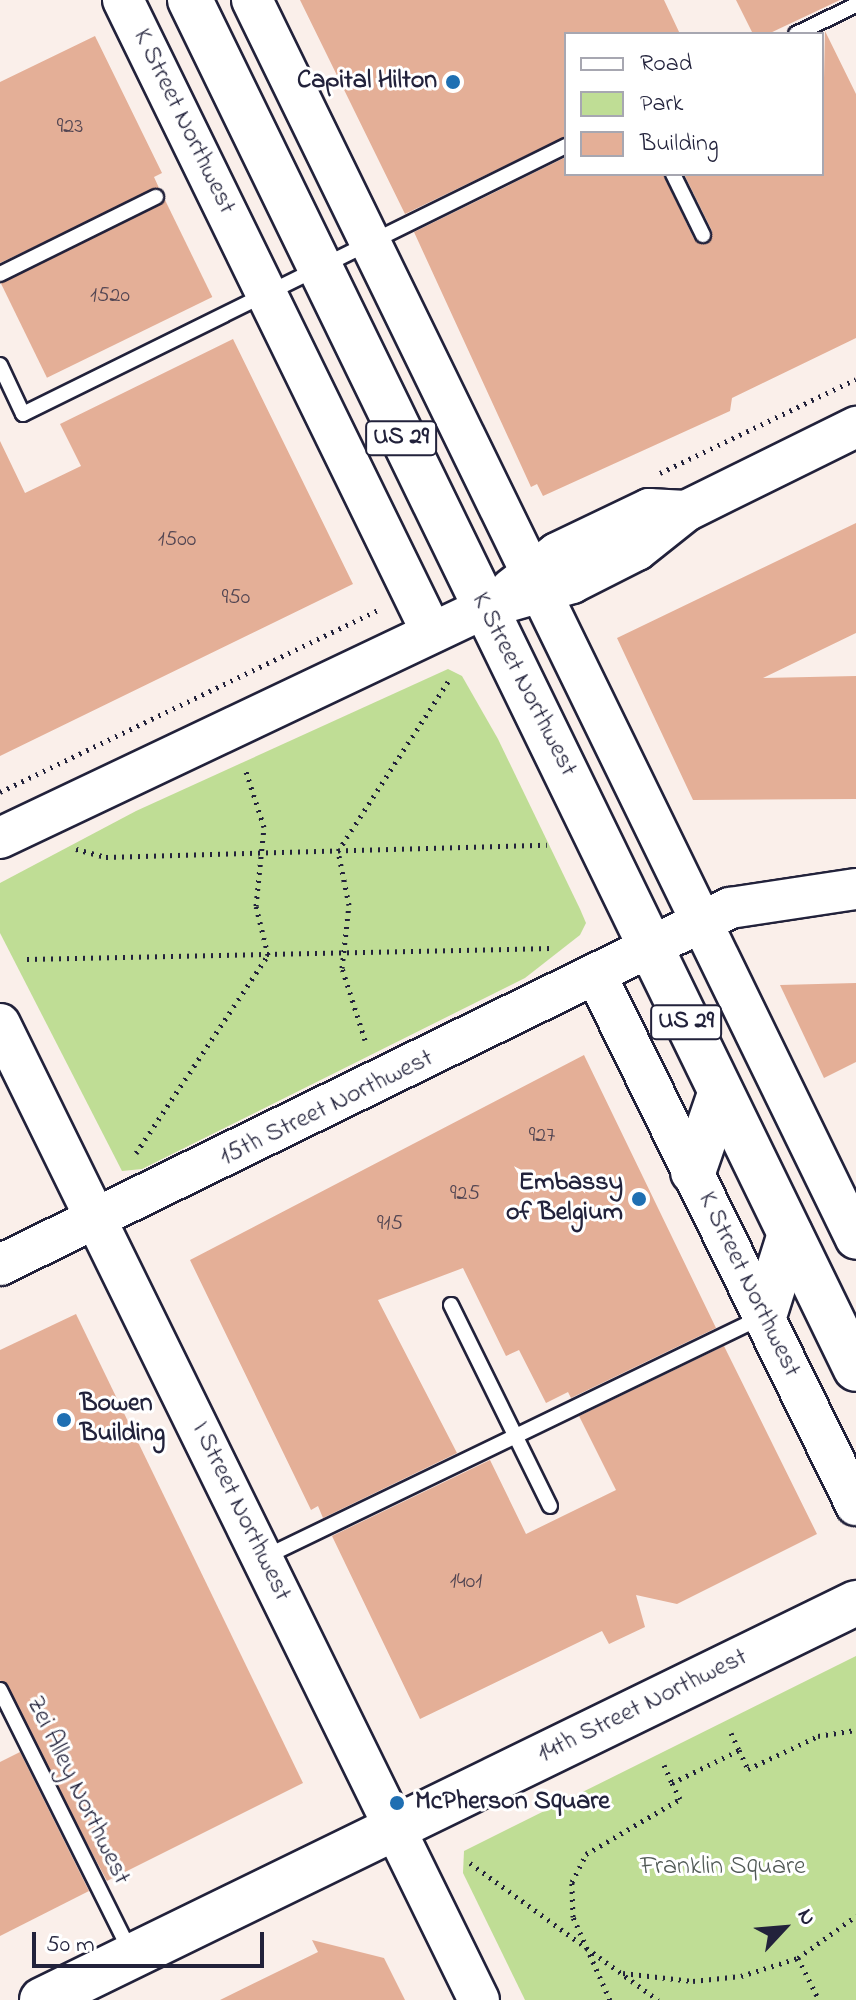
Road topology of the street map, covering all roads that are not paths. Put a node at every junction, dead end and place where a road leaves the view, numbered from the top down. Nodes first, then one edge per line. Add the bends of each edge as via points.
1 (123, 0) edge
2 (190, 0) edge
3 (252, 0) edge
4 (856, 5) edge
5 (800, 32) edge
6 (564, 147) edge
7 (674, 176) edge
8 (156, 197) dead end
9 (703, 235) dead end
10 (369, 240) junction
11 (317, 267) junction
12 (0, 274) edge
13 (268, 293) junction
14 (0, 365) edge
15 (856, 427) edge
16 (537, 582) junction
17 (485, 608) junction
18 (432, 633) junction
19 (0, 838) edge
20 (856, 889) edge
21 (702, 924) junction
22 (653, 950) junction
23 (598, 979) junction
24 (0, 1024) edge
25 (720, 1094) junction
26 (693, 1172) junction
27 (96, 1219) junction
28 (790, 1234) junction
29 (856, 1239) edge
30 (0, 1265) edge
31 (451, 1305) dead end
32 (764, 1316) junction
33 (856, 1369) edge
34 (516, 1437) junction
35 (856, 1505) edge
36 (550, 1506) dead end
37 (263, 1559) junction
38 (856, 1603) edge
39 (0, 1690) edge
40 (395, 1829) junction
41 (133, 1957) junction
42 (42, 2000) edge
43 (479, 2000) edge

1 - 13 street, K Street Northwest
2 - 11 main road, K Street Northwest / US 29
3 - 10 street
4 - 5 lane
6 - 10 lane
7 - 9 lane
8 - 12 lane
10 - 11 lane
10 - 16 street
11 - 13 lane
11 - 17 main road, K Street Northwest / US 29
13 - 14 lane via 23,414
13 - 18 street, K Street Northwest
15 - 16 street via 686,511 637,550
16 - 17 street
16 - 21 street
17 - 18 street
17 - 22 main road, K Street Northwest / US 29
18 - 19 street
20 - 21 street, 15th Street Northwest via 747,903
21 - 22 street, 15th Street Northwest
21 - 29 street
22 - 23 street, 15th Street Northwest
22 - 25 main road, K Street Northwest / US 29
23 - 26 street, K Street Northwest
23 - 27 street, 15th Street Northwest
24 - 27 street, I Street Northwest
25 - 26 main road
25 - 28 main road, K Street Northwest / US 29
26 - 32 street, K Street Northwest
27 - 30 street, 15th Street Northwest
27 - 37 street, I Street Northwest
28 - 32 main road
28 - 33 main road, K Street Northwest / US 29
31 - 34 lane
32 - 34 lane
32 - 35 street, K Street Northwest
34 - 36 lane
34 - 37 lane
37 - 40 street, I Street Northwest
38 - 40 main road, 14th Street Northwest
39 - 41 lane, Zei Alley Northwest
40 - 41 main road, 14th Street Northwest
40 - 43 street, I Street Northwest
41 - 42 main road, 14th Street Northwest

